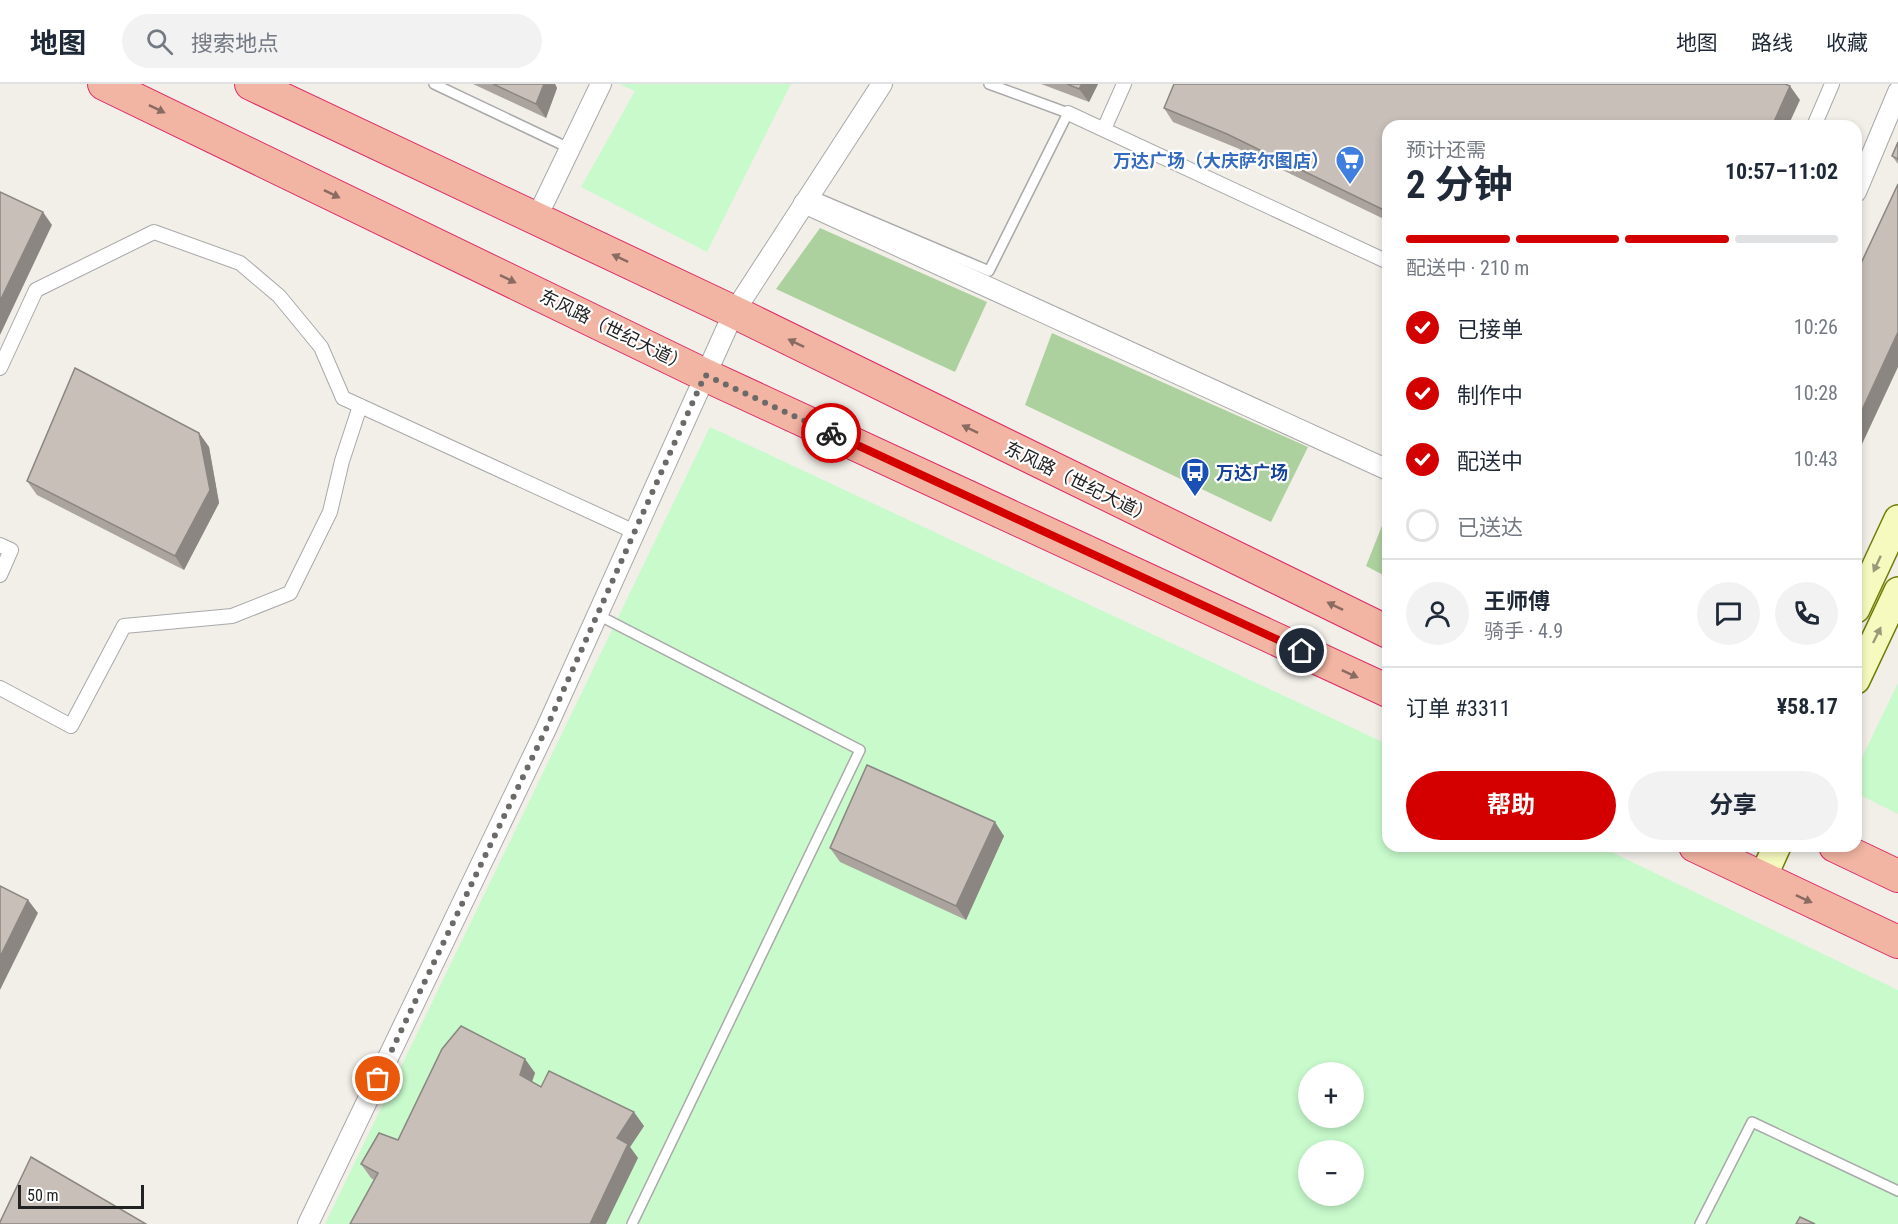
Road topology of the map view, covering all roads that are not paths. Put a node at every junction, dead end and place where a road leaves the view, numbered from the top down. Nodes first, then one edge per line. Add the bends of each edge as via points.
1 (104, 84) edge
2 (251, 84) edge
3 (434, 84) edge
4 (601, 84) edge
5 (882, 84) edge
6 (989, 84) edge
7 (1124, 84) edge
8 (1832, 84) edge
9 (1898, 92) edge
10 (1068, 113) junction
11 (1817, 120) edge
12 (1104, 129) junction
13 (570, 149) junction
14 (1862, 178) edge
15 (807, 199) junction
16 (536, 219) junction
17 (1382, 259) edge
18 (734, 312) junction
19 (0, 369) edge
20 (705, 375) junction
21 (360, 406) junction
22 (1382, 467) edge
23 (1898, 519) edge
24 (635, 532) junction
25 (0, 545) edge
26 (0, 575) edge
27 (1898, 591) edge
28 (1862, 596) edge
29 (598, 615) junction
30 (1382, 629) edge
31 (1862, 667) edge
32 (0, 688) edge
33 (1382, 688) edge
34 (1721, 852) edge
35 (1774, 852) edge
36 (1848, 852) edge
37 (1738, 856) edge
38 (1898, 876) edge
39 (1762, 879) junction
40 (1898, 942) edge
41 (1898, 1191) edge
42 (308, 1224) edge
43 (632, 1224) edge
44 (1700, 1224) edge

1 -> 20 highway, 东风路（世纪大道）
2 - 16 highway, 东风路（世纪大道）
3 - 13 lane
4 - 13 street
5 - 15 street
6 - 10 lane
7 - 12 street
8 - 11 street
9 - 14 street
10 - 12 street
10 - 15 lane via 989,271
12 - 17 street
13 - 16 street
15 - 18 street
15 - 22 street
18 -> 16 highway, 东风路（世纪大道）
18 - 20 street
30 -> 18 highway, 东风路（世纪大道）
19 - 21 street via 36,290 154,232 240,263 279,296 321,347 343,398
20 - 24 street
20 -> 33 highway, 东风路（世纪大道）
21 - 24 street
21 - 32 street via 330,512 290,593 232,616 124,626 71,726
23 -> 28 main road
24 - 29 street
25 - 26 street via 11,550
31 -> 27 main road
29 - 42 street
29 - 43 lane via 860,750
34 - 37 highway
35 - 39 main road
36 - 38 highway
37 - 39 highway
39 -> 40 highway
41 - 44 lane via 1752,1122

